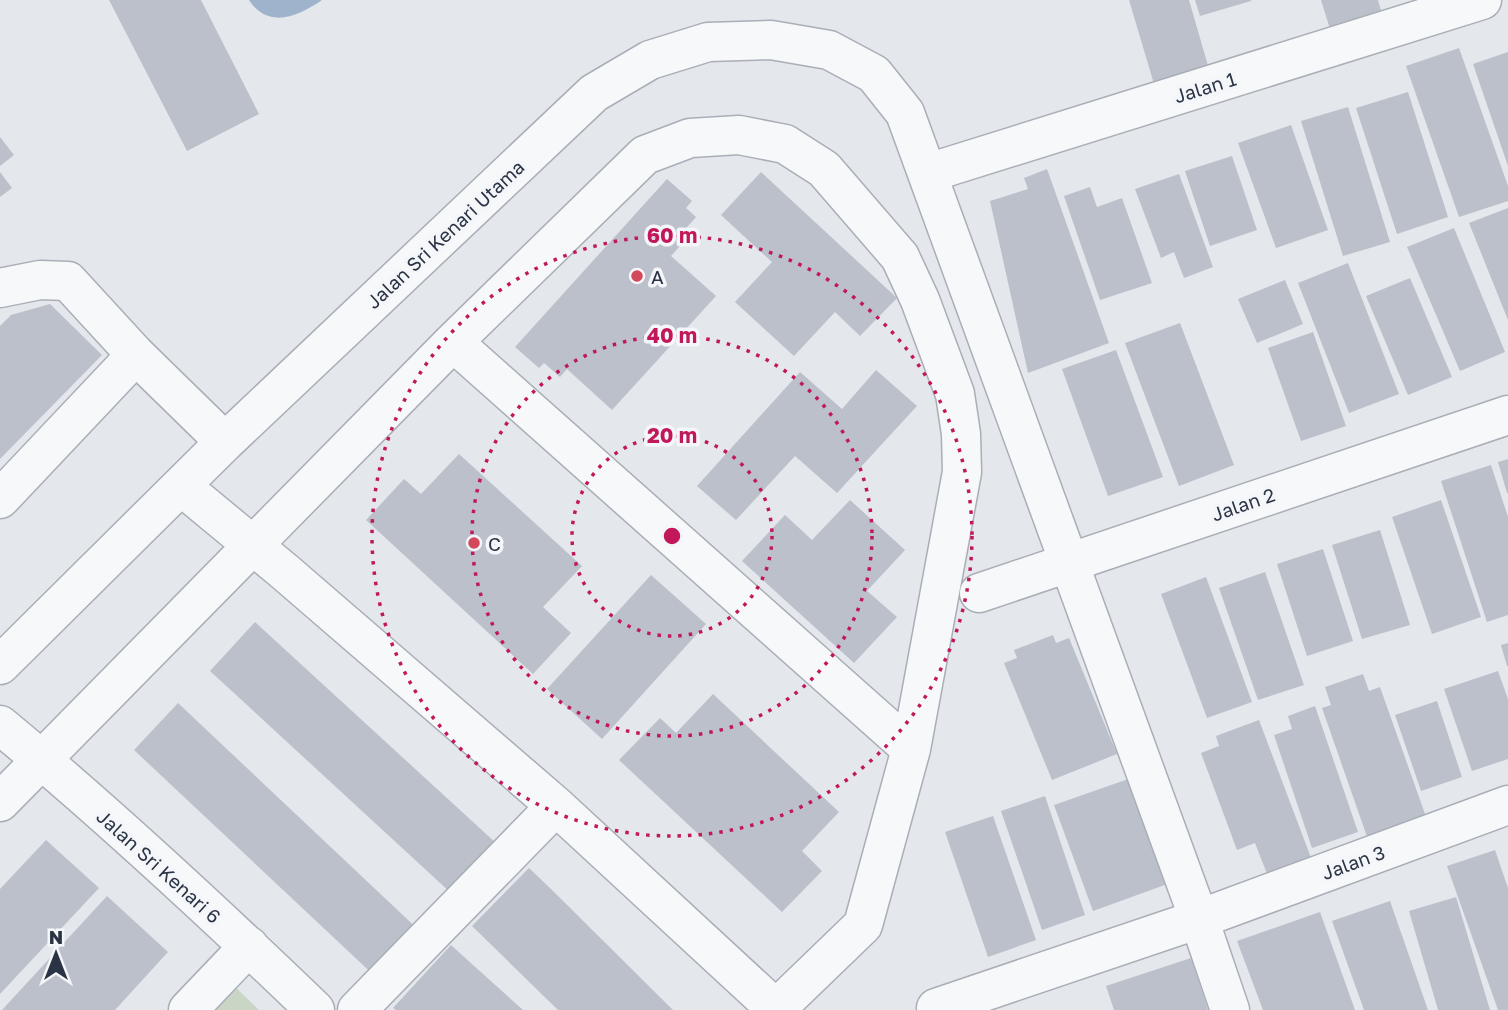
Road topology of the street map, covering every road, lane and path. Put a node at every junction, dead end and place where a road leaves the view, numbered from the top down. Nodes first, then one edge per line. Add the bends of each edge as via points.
1 (1482, 0) edge
2 (928, 173) junction
3 (0, 288) edge
4 (453, 342) junction
5 (136, 355) junction
6 (1508, 415) edge
7 (225, 442) junction
8 (181, 486) junction
9 (0, 499) edge
10 (252, 544) junction
11 (1070, 563) junction
12 (979, 593) dead end
13 (0, 664) edge
14 (0, 725) edge
15 (911, 749) junction
16 (41, 759) junction
17 (0, 802) edge
18 (1508, 805) edge
19 (555, 806) junction
20 (1199, 919) junction
21 (249, 946) junction
22 (936, 1008) dead end
23 (776, 1009) edge
24 (188, 1010) edge
25 (315, 1010) edge
26 (357, 1010) edge
27 (1230, 1010) edge

1 - 2 street, Jalan 1
2 - 7 street, Jalan Sri Kenari Utama via 905,113 874,74 829,50 771,40 708,42 650,60 594,93
2 - 11 street, Jalan Sri Kenari Utama
3 - 5 street via 40,280 68,281
4 - 10 street
4 - 15 street
4 - 15 street via 645,155 690,138 739,135 785,144 824,169 900,257 955,394 962,472
5 - 7 street
5 - 9 street
6 - 11 street, Jalan 2
7 - 8 street, Jalan Sri Kenari Utama
8 - 10 street
8 - 13 street, Jalan Sri Kenari Utama
10 - 16 street
10 - 19 street
11 - 12 street, Jalan 2
11 - 20 street, Jalan Sri Kenari Utama
14 - 16 street, Jalan Sri Kenari 6
15 - 23 street via 863,925
16 - 17 street
16 - 21 street, Jalan Sri Kenari 6
18 - 20 street, Jalan 3
19 - 23 street
19 - 26 street
20 - 22 street, Jalan 3
20 - 27 street, Jalan Sri Kenari Utama
21 - 24 street
21 - 25 street, Jalan Sri Kenari 6

